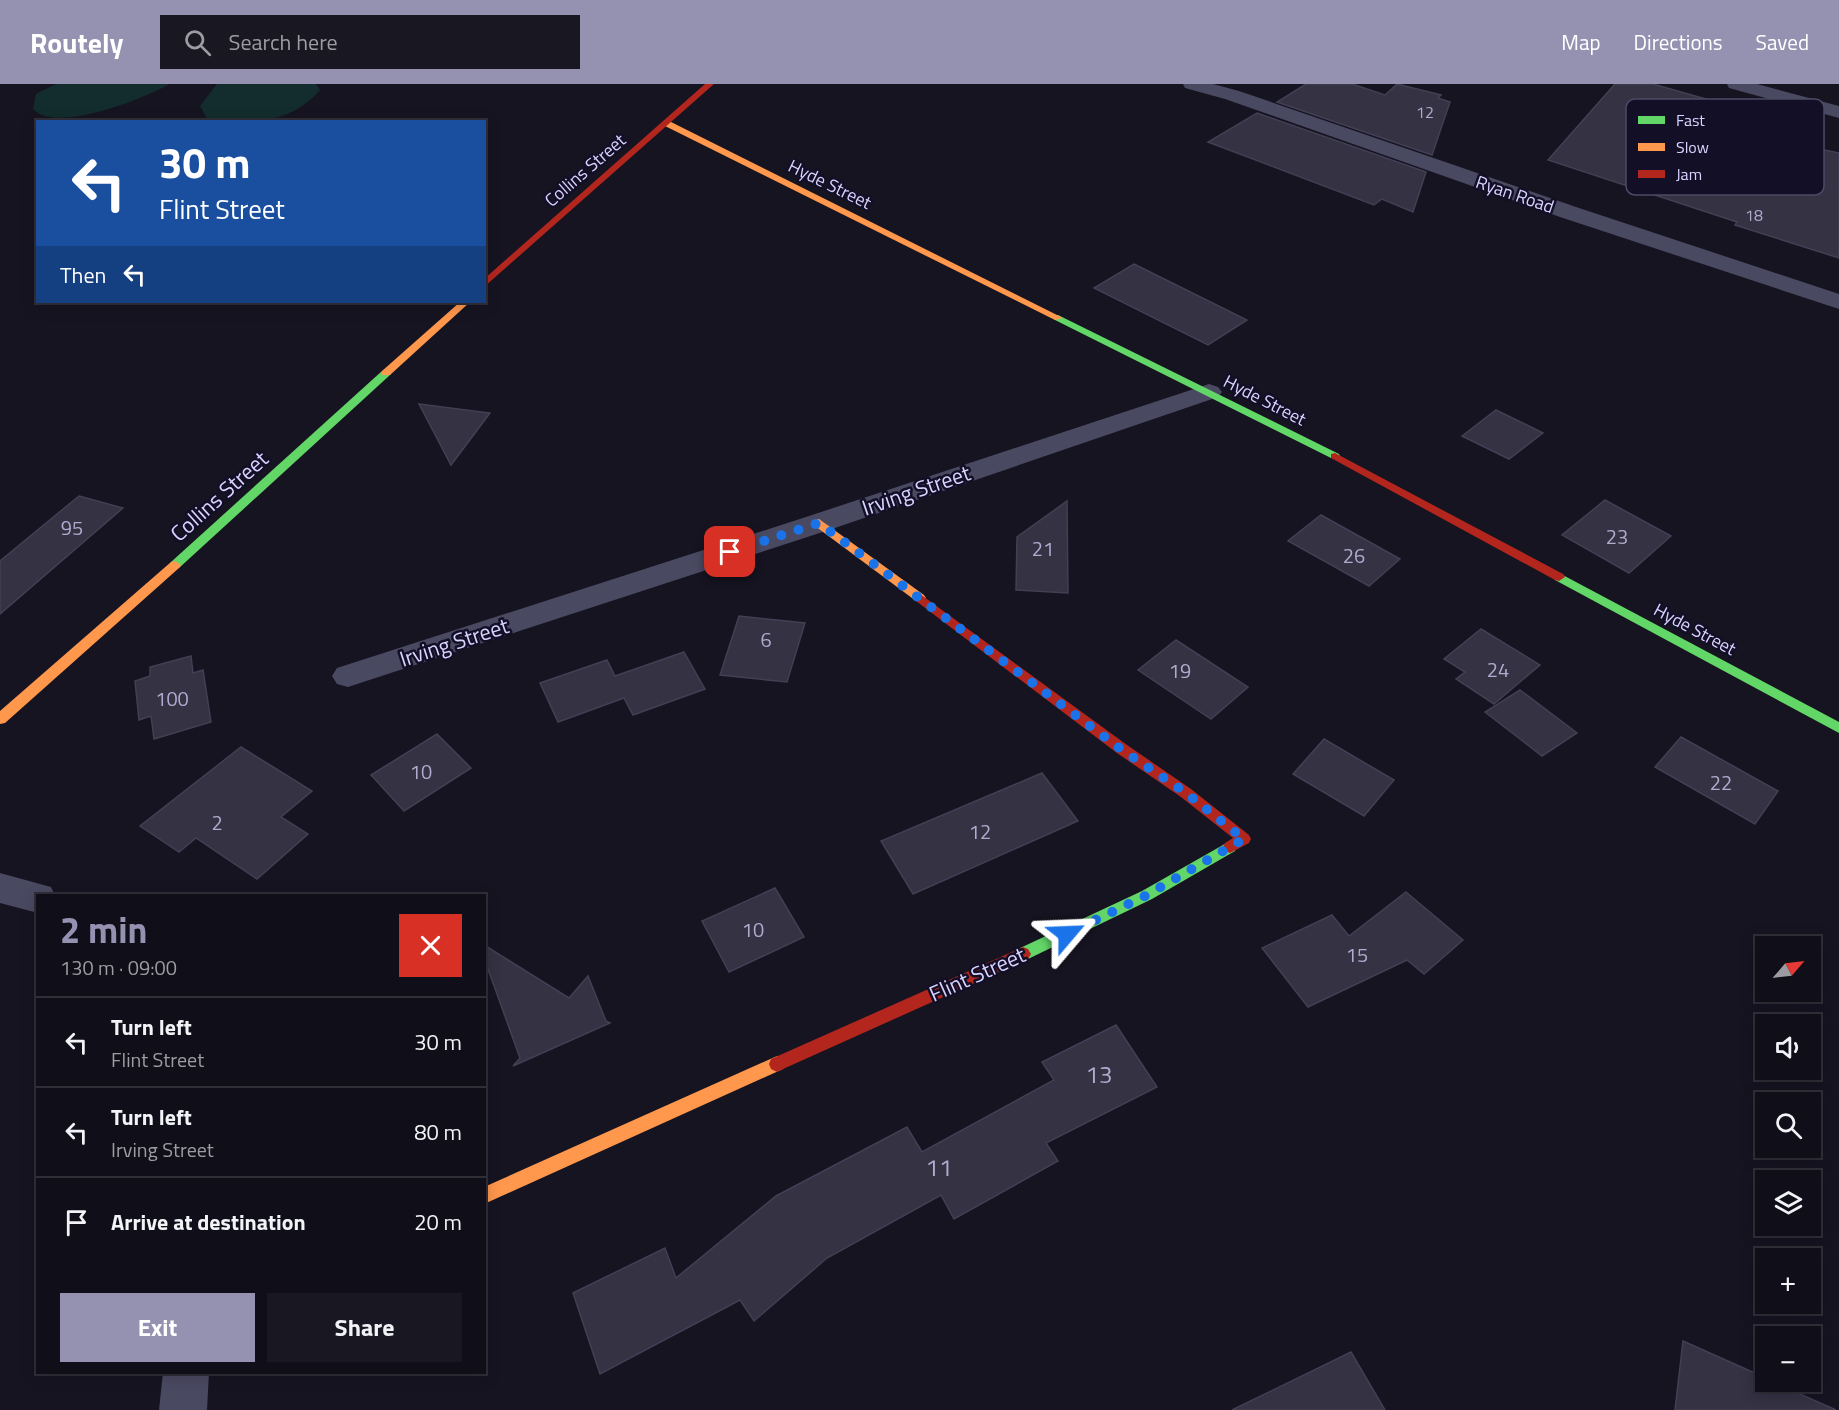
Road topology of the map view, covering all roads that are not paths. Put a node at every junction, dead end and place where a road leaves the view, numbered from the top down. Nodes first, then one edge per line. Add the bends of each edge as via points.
1 (710, 84) edge
2 (1192, 84) edge
3 (1736, 84) edge
4 (1791, 99) edge
5 (1824, 108) edge
6 (1839, 112) edge
7 (666, 123) junction
8 (486, 282) edge
9 (1839, 302) edge
10 (464, 303) edge
11 (1209, 392) junction
12 (819, 523) junction
13 (348, 676) dead end
14 (0, 719) edge
15 (1839, 728) edge
16 (0, 888) edge
17 (36, 897) edge
18 (486, 1195) edge
19 (186, 1374) edge
20 (183, 1410) edge

1 - 7 street, Collins Street
2 - 9 street, Ryan Road
3 - 4 street
5 - 6 street
7 - 8 street, Collins Street
7 - 11 street, Hyde Street
10 - 14 street, Collins Street
11 - 12 street, Irving Street
11 - 15 street, Hyde Street via 1419,500
12 - 13 street, Irving Street
12 - 18 street, Flint Street via 1244,839 1147,895 1067,934
16 - 17 street
19 - 20 street

